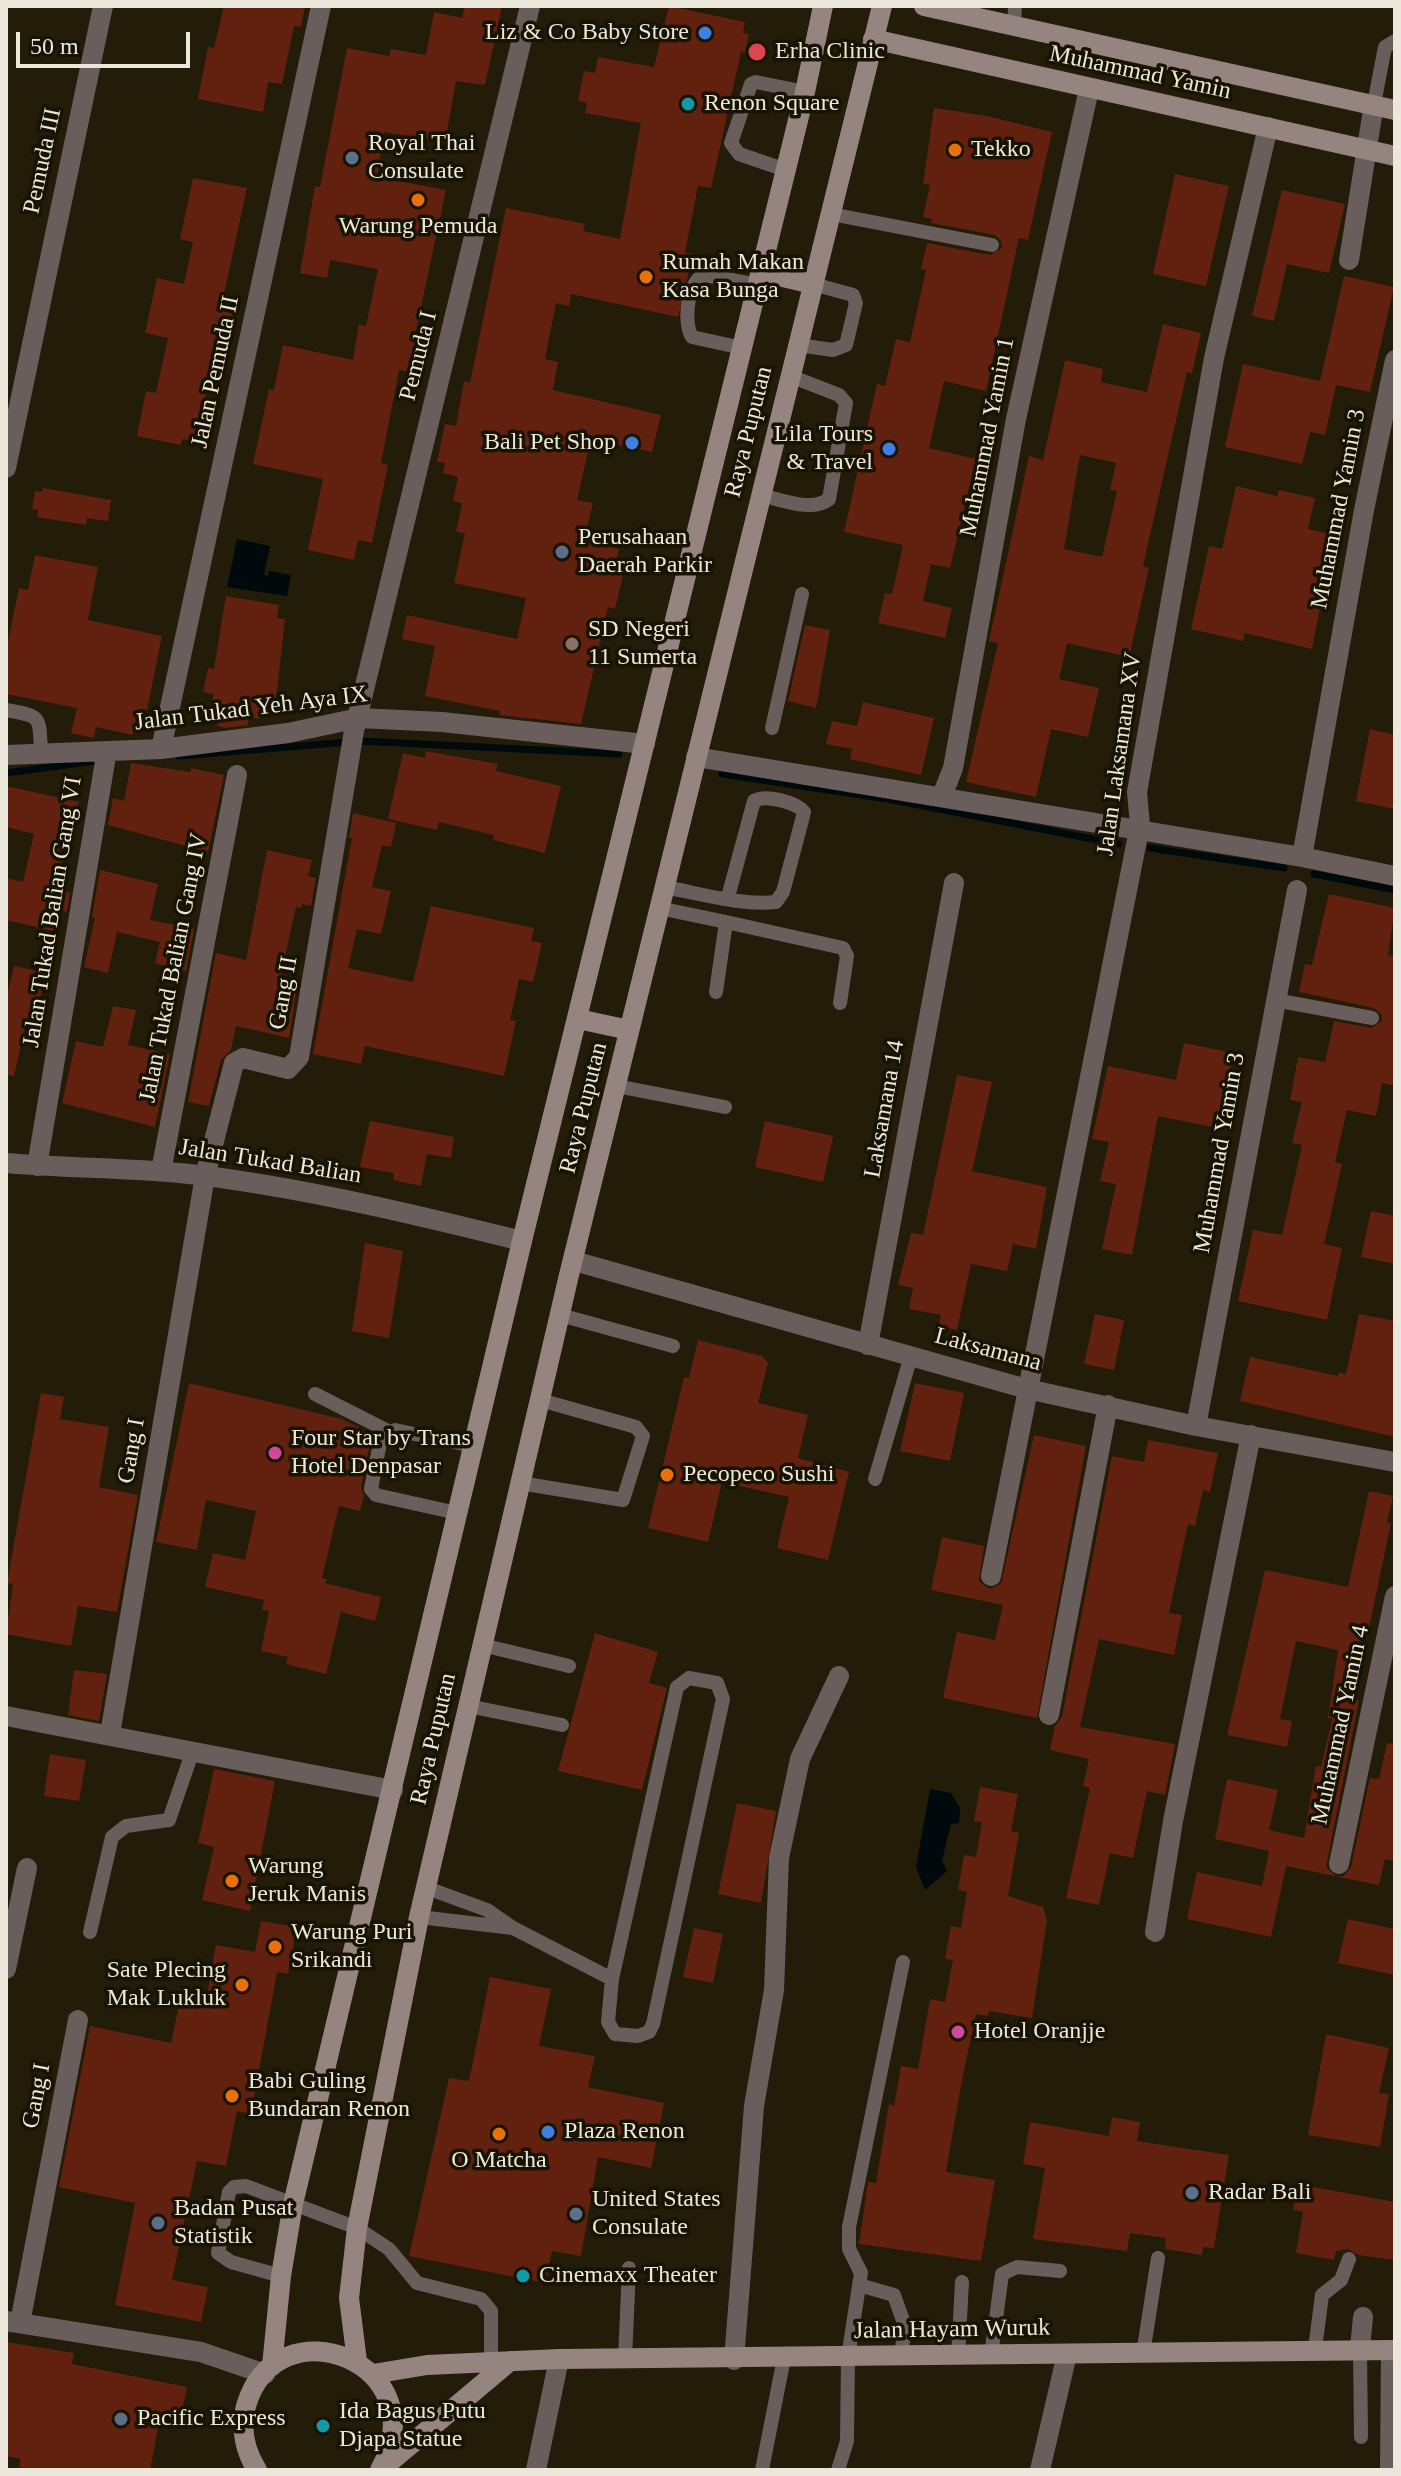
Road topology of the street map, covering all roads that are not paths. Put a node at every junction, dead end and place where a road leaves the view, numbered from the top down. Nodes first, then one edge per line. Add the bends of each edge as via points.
1 (103, 6) edge
2 (321, 6) edge
3 (530, 6) edge
4 (823, 6) edge
5 (882, 6) edge
6 (925, 6) edge
7 (961, 10) edge
8 (1014, 16) edge
9 (873, 39) junction
10 (1395, 41) edge
11 (1089, 89) junction
12 (805, 92) junction
13 (1374, 104) junction
14 (1395, 110) edge
15 (1268, 127) junction
16 (1369, 150) junction
17 (1395, 156) edge
18 (786, 170) junction
19 (831, 214) junction
20 (992, 245) dead end
21 (1349, 260) dead end
22 (759, 278) junction
23 (813, 284) junction
24 (798, 345) junction
25 (742, 348) junction
26 (1395, 360) edge
27 (790, 376) junction
28 (6, 468) edge
29 (760, 495) junction
30 (802, 594) dead end
31 (6, 710) edge
32 (772, 728) dead end
33 (354, 736) junction
34 (645, 744) junction
35 (161, 749) junction
36 (41, 751) junction
37 (6, 755) edge
38 (696, 757) junction
39 (105, 762) dead end
40 (237, 775) dead end
41 (942, 796) junction
42 (1138, 832) junction
43 (1302, 857) junction
44 (1395, 876) edge
45 (954, 883) dead end
46 (664, 887) junction
47 (1297, 890) dead end
48 (728, 897) junction
49 (659, 908) junction
50 (726, 922) junction
51 (716, 992) dead end
52 (1275, 1000) junction
53 (840, 1003) dead end
54 (1372, 1018) dead end
55 (578, 1019) junction
56 (629, 1030) junction
57 (616, 1086) junction
58 (725, 1107) dead end
59 (6, 1163) edge
60 (37, 1166) junction
61 (161, 1171) junction
62 (205, 1176) junction
63 (522, 1241) junction
64 (574, 1261) junction
65 (560, 1315) junction
66 (868, 1345) junction
67 (673, 1346) dead end
68 (911, 1356) junction
69 (1027, 1389) junction
70 (315, 1394) dead end
71 (540, 1400) junction
72 (1108, 1405) junction
73 (1196, 1426) junction
74 (388, 1431) junction
75 (1251, 1435) junction
76 (473, 1446) junction
77 (1395, 1462) edge
78 (875, 1479) dead end
79 (520, 1483) junction
80 (457, 1513) junction
81 (991, 1576) dead end
82 (1395, 1596) edge
83 (482, 1645) junction
84 (569, 1666) dead end
85 (839, 1676) dead end
86 (468, 1706) junction
87 (1049, 1715) dead end
88 (6, 1716) edge
89 (562, 1725) dead end
90 (110, 1734) junction
91 (192, 1753) junction
92 (393, 1790) junction
93 (1339, 1864) dead end
94 (27, 1868) dead end
95 (427, 1888) junction
96 (419, 1917) junction
97 (513, 1928) junction
98 (90, 1932) dead end
99 (1155, 1932) dead end
100 (903, 1962) dead end
101 (6, 1969) edge
102 (612, 1979) junction
103 (78, 2020) dead end
104 (293, 2204) junction
105 (357, 2228) junction
106 (1158, 2258) dead end
107 (1349, 2259) dead end
108 (629, 2268) dead end
109 (1060, 2271) dead end
110 (281, 2276) junction
111 (962, 2282) dead end
112 (859, 2285) junction
113 (1363, 2317) dead end
114 (13, 2322) edge
115 (1360, 2348) junction
116 (1315, 2349) junction
117 (1393, 2350) edge
118 (1067, 2354) junction
119 (1143, 2354) junction
120 (901, 2356) junction
121 (958, 2356) junction
122 (991, 2356) junction
123 (848, 2357) junction
124 (625, 2358) junction
125 (784, 2358) junction
126 (559, 2359) junction
127 (734, 2360) junction
128 (357, 2361) junction
129 (501, 2361) junction
130 (373, 2374) junction
131 (263, 2376) junction
132 (1361, 2437) dead end
133 (246, 2447) junction
134 (242, 2470) edge
135 (257, 2470) edge
136 (380, 2470) edge
137 (536, 2470) edge
138 (762, 2470) edge
139 (838, 2470) edge
140 (1040, 2470) edge
141 (1390, 2470) edge

1 - 28 street, Pemuda III
2 - 35 street, Jalan Pemuda II
3 - 33 street, Pemuda I
4 - 12 main road, Raya Puputan
5 - 9 main road, Raya Puputan
6 - 7 main road, Muhammad Yamin
7 - 8 main road, Muhammad Yamin
8 - 13 main road, Muhammad Yamin
9 - 11 main road, Muhammad Yamin
9 - 19 main road, Raya Puputan
10 - 13 lane via 1385,47
11 - 15 main road, Muhammad Yamin
11 - 41 street, Muhammad Yamin 1 via 1016,419 953,768
12 - 18 main road, Raya Puputan
12 - 18 lane via 751,84 731,143 739,154
13 - 14 main road, Muhammad Yamin
13 - 16 street
15 - 16 main road, Muhammad Yamin
15 - 42 street, Jalan Laksamana XV via 1214,358 1137,792
16 - 17 main road, Muhammad Yamin
16 - 21 street
18 - 22 main road, Raya Puputan
19 - 20 lane
19 - 23 main road, Raya Puputan
22 - 23 main road
22 - 25 main road, Raya Puputan
22 - 25 lane via 705,275 695,283 685,323 692,337
23 - 24 main road, Raya Puputan
23 - 24 lane via 853,295 856,303 846,345 833,350
24 - 27 main road, Raya Puputan
25 - 34 main road, Raya Puputan
26 - 43 street, Muhammad Yamin 3
27 - 29 main road, Raya Puputan
27 - 29 lane via 839,395 846,403 829,499 812,505
29 - 38 main road, Raya Puputan
30 - 32 lane
31 - 36 lane via 36,716
33 - 34 street, Jalan Tukad Yeh Aya IX via 442,722
33 - 35 street, Jalan Tukad Yeh Aya IX via 288,733
33 - 62 street, Gang II via 299,1057 288,1069 243,1058 234,1063
34 - 55 main road, Raya Puputan
35 - 36 street, Jalan Tukad Yeh Aya IX
36 - 37 street, Jalan Tukad Yeh Aya IX
38 - 41 street
38 - 46 main road, Raya Puputan
39 - 60 street, Jalan Tukad Balian Gang VI
40 - 61 street, Jalan Tukad Balian Gang IV
41 - 42 street
42 - 43 street
42 - 69 street, Jalan Laksamana XV
43 - 44 street
45 - 66 street, Laksamana 14
46 - 48 lane
46 - 49 main road, Raya Puputan
47 - 52 street, Muhammad Yamin 3
48 - 48 lane via 754,801 764,798 800,807 804,812 776,902
49 - 50 lane
49 - 56 main road, Raya Puputan
50 - 51 lane
50 - 53 lane via 843,948 847,956
52 - 54 lane
52 - 73 street, Muhammad Yamin 3
55 - 56 main road
55 - 63 main road, Raya Puputan
56 - 57 main road, Raya Puputan
57 - 58 lane
57 - 64 main road, Raya Puputan
59 - 60 street, Jalan Tukad Balian
60 - 61 street, Jalan Tukad Balian
61 - 62 street, Jalan Tukad Balian
62 - 63 street, Jalan Tukad Balian via 397,1210
62 - 90 street, Gang I
63 - 76 main road, Raya Puputan
64 - 65 main road, Raya Puputan
64 - 66 street, Laksamana
65 - 67 lane
65 - 71 main road, Raya Puputan
66 - 68 street, Laksamana
68 - 69 street, Laksamana
68 - 78 lane
69 - 72 street, Laksamana
69 - 81 street, Jalan Laksamana XV
70 - 74 lane
71 - 79 main road, Raya Puputan
71 - 79 lane via 636,1427 643,1436 623,1500
72 - 73 street, Laksamana
72 - 87 street
73 - 75 street, Laksamana
74 - 76 lane
74 - 80 lane via 381,1438 371,1489 376,1495
75 - 77 street, Laksamana
75 - 99 street
76 - 80 main road, Raya Puputan
79 - 83 main road, Raya Puputan
80 - 92 main road, Raya Puputan
82 - 93 street, Muhammad Yamin 4
83 - 84 lane
83 - 86 main road, Raya Puputan
85 - 127 street via 800,1759 779,1858 774,1990 754,2106
86 - 89 lane
86 - 95 main road, Raya Puputan
88 - 90 street
90 - 91 street
91 - 92 street
91 - 98 lane via 169,1820 126,1826 112,1837
92 - 104 main road, Raya Puputan
94 - 101 street
95 - 96 main road, Raya Puputan
95 - 97 lane via 471,1902
96 - 97 lane
96 - 105 main road, Raya Puputan
97 - 102 lane
100 - 112 lane via 849,2227 849,2249 861,2273
102 - 102 lane via 677,1687 689,1678 717,1683 723,1699 649,2032 638,2036 611,2030
103 - 114 street, Gang I
104 - 105 lane
104 - 110 main road, Raya Puputan
104 - 110 lane via 246,2186 234,2187 217,2246 223,2259
105 - 128 main road, Raya Puputan via 349,2298
105 - 129 lane via 389,2249 417,2283 487,2303
106 - 119 lane
107 - 116 lane via 1341,2280 1322,2295
108 - 124 lane
109 - 122 lane via 1017,2267 1002,2274
110 - 131 main road, Raya Puputan
111 - 121 lane
112 - 120 lane via 886,2292 898,2303 905,2326
112 - 123 lane
113 - 115 street
114 - 131 street via 219,2357
115 - 116 main road, Jalan Hayam Wuruk
115 - 117 main road, Jalan Hayam Wuruk
115 - 132 lane
116 - 119 main road, Jalan Hayam Wuruk
117 - 141 street
118 - 119 main road, Jalan Hayam Wuruk
118 - 122 main road, Jalan Hayam Wuruk
118 - 140 street
120 - 121 main road, Jalan Hayam Wuruk
120 - 123 main road, Jalan Hayam Wuruk
121 - 122 main road, Jalan Hayam Wuruk
123 - 125 main road, Jalan Hayam Wuruk
123 - 139 lane via 847,2441
124 - 126 main road, Jalan Hayam Wuruk
124 - 127 main road, Jalan Hayam Wuruk
125 - 127 main road, Jalan Hayam Wuruk
125 - 138 lane
126 - 129 main road, Jalan Hayam Wuruk
126 - 137 street
128 - 130 main road
128 - 131 main road via 304,2352
129 - 130 main road, Jalan Hayam Wuruk
129 - 136 main road
130 - 136 main road via 392,2412 389,2453
131 - 133 main road, Raya Puputan via 244,2413
133 - 134 main road, Raya Puputan
133 - 135 main road

